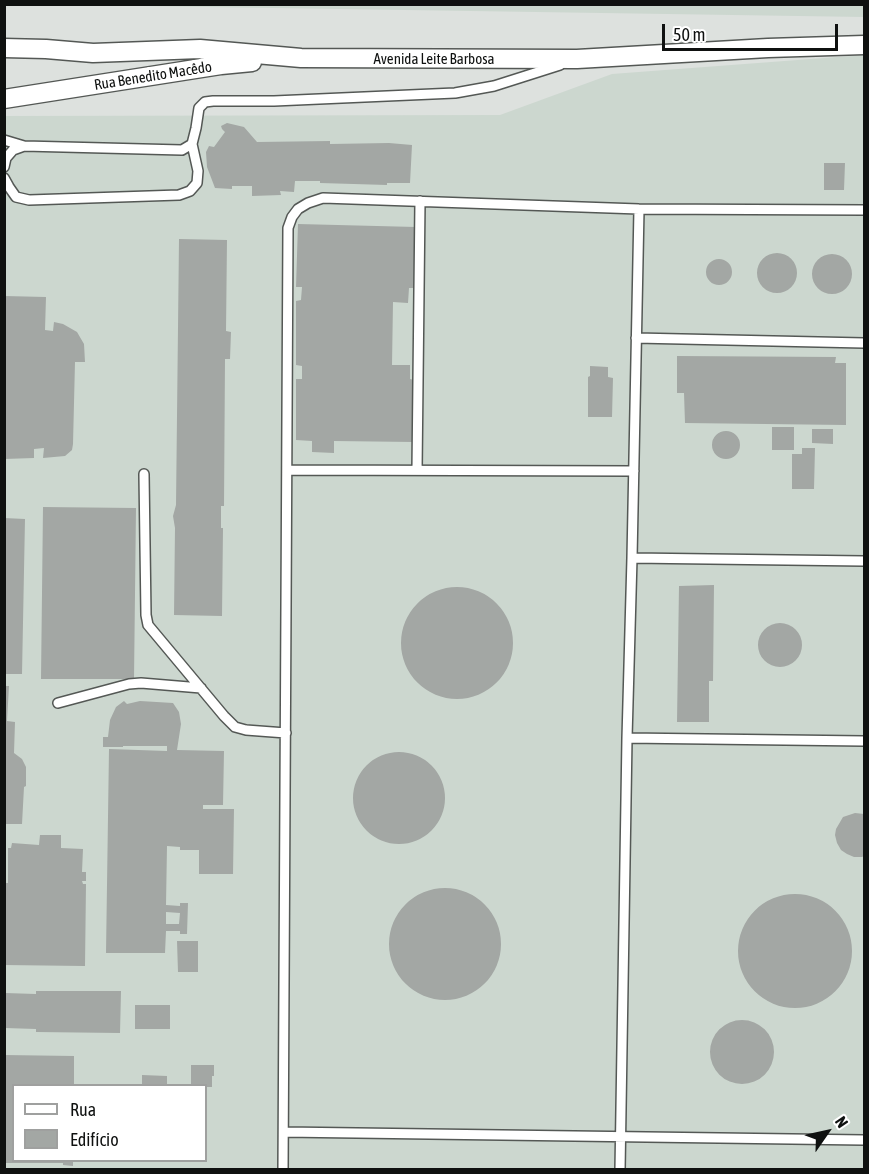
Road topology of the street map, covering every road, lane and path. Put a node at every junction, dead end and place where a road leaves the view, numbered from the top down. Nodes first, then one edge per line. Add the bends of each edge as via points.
1 (864, 45) edge
2 (4, 48) edge
3 (93, 53) junction
4 (301, 58) junction
5 (577, 59) junction
6 (96, 85) junction
7 (4, 99) edge
8 (4, 140) edge
9 (192, 144) junction
10 (24, 146) junction
11 (4, 167) edge
12 (4, 178) edge
13 (420, 201) junction
14 (639, 209) junction
15 (864, 210) edge
16 (636, 338) junction
17 (864, 343) edge
18 (287, 470) junction
19 (417, 470) junction
20 (634, 471) junction
21 (144, 474) dead end
22 (632, 558) junction
23 (864, 561) edge
24 (201, 688) junction
25 (58, 703) dead end
26 (286, 734) junction
27 (627, 738) junction
28 (864, 741) edge
29 (284, 1132) junction
30 (621, 1137) junction
31 (864, 1140) edge
32 (283, 1170) edge
33 (620, 1170) edge

1 - 5 street, Avenida Leite Barbosa
2 - 3 street, Avenida Leite Barbosa
3 - 4 street, Avenida Leite Barbosa via 200,49
3 - 6 street
4 - 5 street, Avenida Leite Barbosa
4 - 6 street, Rua Benedito Macêdo via 221,65
5 - 9 lane via 494,86 455,93 205,102 199,108
6 - 7 street, Rua Benedito Macêdo
8 - 10 lane
9 - 10 lane via 182,150
9 - 12 lane via 197,183 179,195 29,200 16,197
10 - 11 lane via 13,150
13 - 14 lane
13 - 18 lane via 323,198 298,209 292,217 288,228
13 - 19 lane
14 - 15 lane
14 - 16 lane
16 - 17 lane
16 - 20 lane
18 - 19 lane
18 - 26 lane
19 - 20 lane
20 - 22 lane
21 - 24 lane via 148,625
22 - 23 lane
22 - 27 lane
24 - 25 lane via 129,684
24 - 26 lane via 235,726
26 - 29 lane
27 - 28 lane
27 - 30 lane
29 - 30 lane
29 - 32 lane
30 - 31 lane
30 - 33 lane

